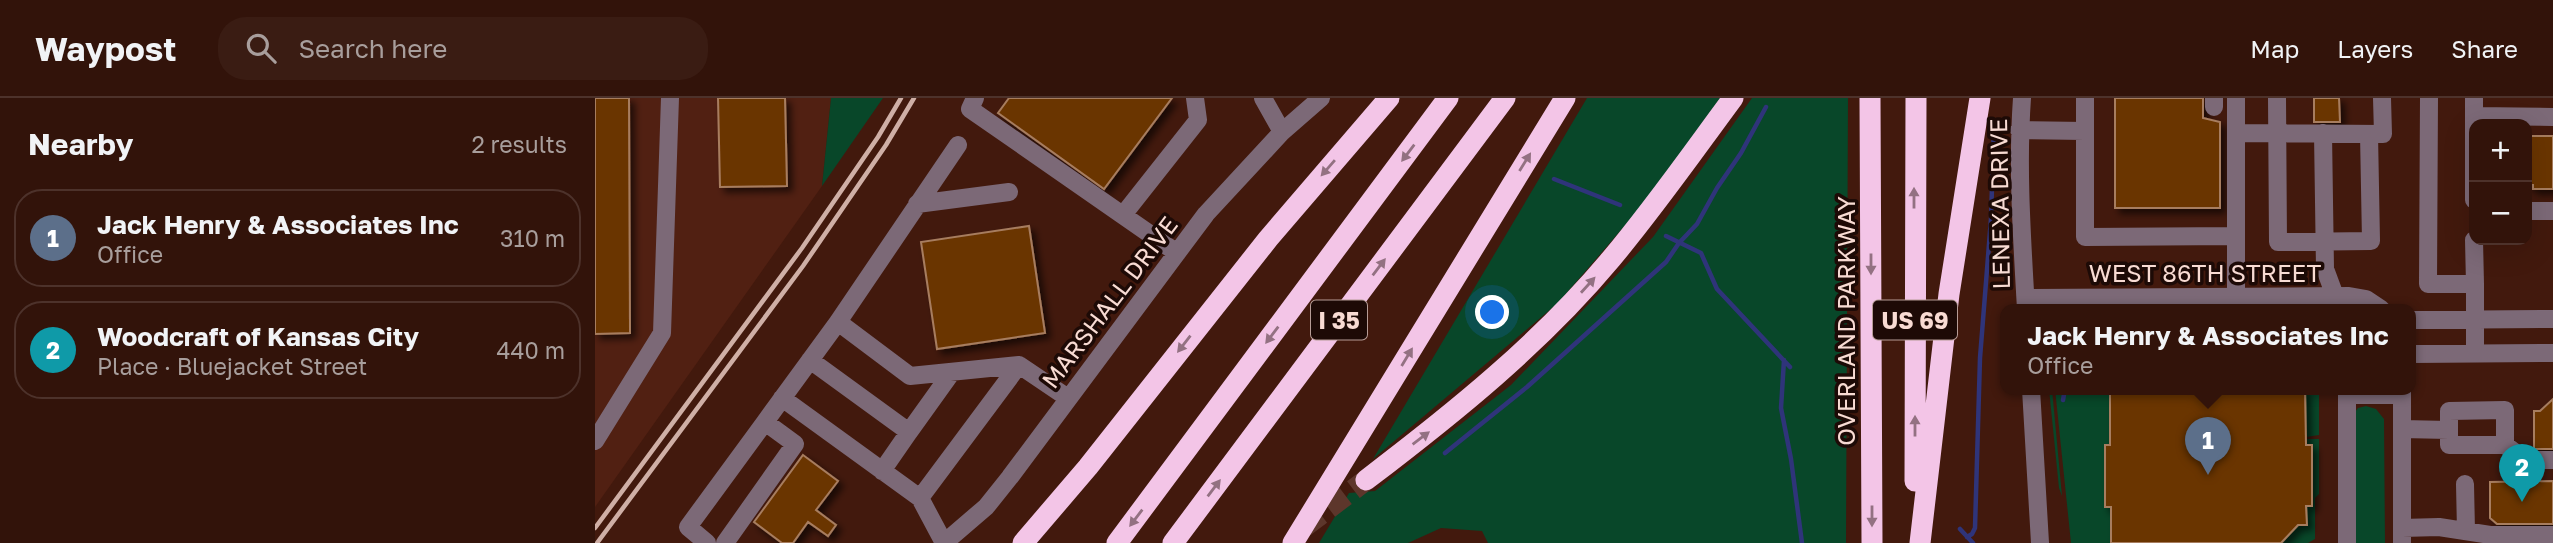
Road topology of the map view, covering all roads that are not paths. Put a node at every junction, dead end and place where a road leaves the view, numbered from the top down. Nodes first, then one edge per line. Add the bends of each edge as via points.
1 (670, 98) edge
2 (975, 98) edge
3 (1195, 98) edge
4 (1263, 98) edge
5 (1321, 98) edge
6 (1389, 98) edge
7 (1448, 98) edge
8 (1505, 98) edge
9 (1565, 98) edge
10 (1733, 98) edge
11 (1870, 98) edge
12 (1916, 98) edge
13 (1980, 98) edge
14 (2022, 98) edge
15 (2085, 98) edge
16 (2236, 98) edge
17 (2277, 98) edge
18 (2382, 98) edge
19 (2429, 98) edge
20 (2474, 98) edge
21 (2474, 116) junction
22 (2553, 117) edge
23 (2019, 130) junction
24 (2085, 131) junction
25 (1282, 132) junction
26 (2236, 133) junction
27 (2278, 133) junction
28 (2323, 133) junction
29 (2369, 134) junction
30 (958, 145) dead end
31 (2474, 182) edge
32 (1009, 192) dead end
33 (917, 204) junction
34 (2532, 211) edge
35 (2553, 211) edge
36 (1123, 215) junction
37 (2236, 236) junction
38 (2323, 241) junction
39 (2475, 245) edge
40 (1177, 253) junction
41 (2475, 284) junction
42 (2335, 296) junction
43 (2236, 298) junction
44 (2026, 303) edge
45 (2124, 303) edge
46 (2196, 303) edge
47 (2373, 304) edge
48 (2474, 319) junction
49 (2553, 319) edge
50 (2416, 320) edge
51 (838, 322) junction
52 (2475, 352) junction
53 (2553, 353) edge
54 (2416, 354) edge
55 (810, 360) junction
56 (1019, 365) junction
57 (952, 372) junction
58 (2031, 395) edge
59 (2347, 395) edge
60 (2402, 395) edge
61 (782, 398) junction
62 (1068, 398) junction
63 (813, 420) junction
64 (765, 422) junction
65 (2402, 429) junction
66 (2449, 430) junction
67 (909, 432) junction
68 (595, 441) edge
69 (795, 444) junction
70 (2505, 445) junction
71 (2553, 460) edge
72 (882, 471) junction
73 (1366, 480) tunnel mouth
74 (2465, 484) dead end
75 (920, 499) junction
76 (2466, 531) junction
77 (2402, 535) edge
78 (2553, 535) edge
79 (734, 538) edge
80 (707, 543) edge
81 (944, 543) edge
82 (1023, 543) edge
83 (1117, 543) edge
84 (1173, 543) edge
85 (1293, 543) edge
86 (1872, 543) edge
87 (1918, 543) edge
88 (2040, 543) edge
89 (2347, 543) edge

1 - 68 street via 662,333
2 - 36 street via 970,109
3 - 36 street via 1198,120
4 - 25 street
5 - 25 street, MARSHALL DRIVE
6 -> 82 highway via 1268,239 1089,467
7 -> 83 highway, I 35
84 -> 8 highway, I 35
85 -> 9 highway
73 -> 10 highway via 1479,391 1565,310 1611,260
11 -> 86 highway, OVERLAND PARKWAY / US 69
87 -> 12 highway, US 69
13 - 87 highway via 1949,294
14 - 23 street, LENEXA DRIVE
15 - 24 street
16 - 26 street
17 - 27 street
18 - 29 street via 2383,134
19 - 41 street via 2428,284
20 - 21 street
21 - 22 street
21 - 31 street
23 - 24 street
23 - 44 street, LENEXA DRIVE
24 - 37 street via 2085,237
25 - 40 street, MARSHALL DRIVE via 1206,214
26 - 27 street
26 - 37 street
27 - 28 street
27 - 38 street via 2278,242
28 - 29 street
28 - 38 street
29 - 38 street via 2371,241
30 - 33 street
32 - 33 street
33 - 51 street
34 - 35 street
36 - 40 street
37 - 43 street
38 - 42 street via 2325,269
39 - 41 street
40 - 62 street, MARSHALL DRIVE
41 - 48 street
42 - 43 street, WEST 86TH STREET
42 - 47 street, WEST 86TH STREET
43 - 46 street, WEST 86TH STREET
44 - 45 street, WEST 86TH STREET
45 - 46 street, WEST 86TH STREET
48 - 49 street
48 - 50 street
48 - 52 street
51 - 55 street
51 - 57 street via 910,376
52 - 53 street
52 - 54 street
55 - 61 street
55 - 67 street
56 - 57 street
56 - 62 street
56 - 75 street
57 - 67 street
58 - 88 street
59 - 89 street
60 - 65 street
61 - 63 street
61 - 64 street
62 - 81 street, MARSHALL DRIVE via 986,507
63 - 69 street
63 - 72 street
64 - 69 street
64 - 80 street via 688,527
65 - 66 street
65 - 77 street
66 - 70 street via 2449,445
66 - 70 street via 2449,411 2505,410
67 - 72 street
69 - 79 street
70 - 71 street via 2525,460
72 - 75 street
74 - 76 street
75 - 81 street
76 - 77 street via 2439,527
76 - 78 street

